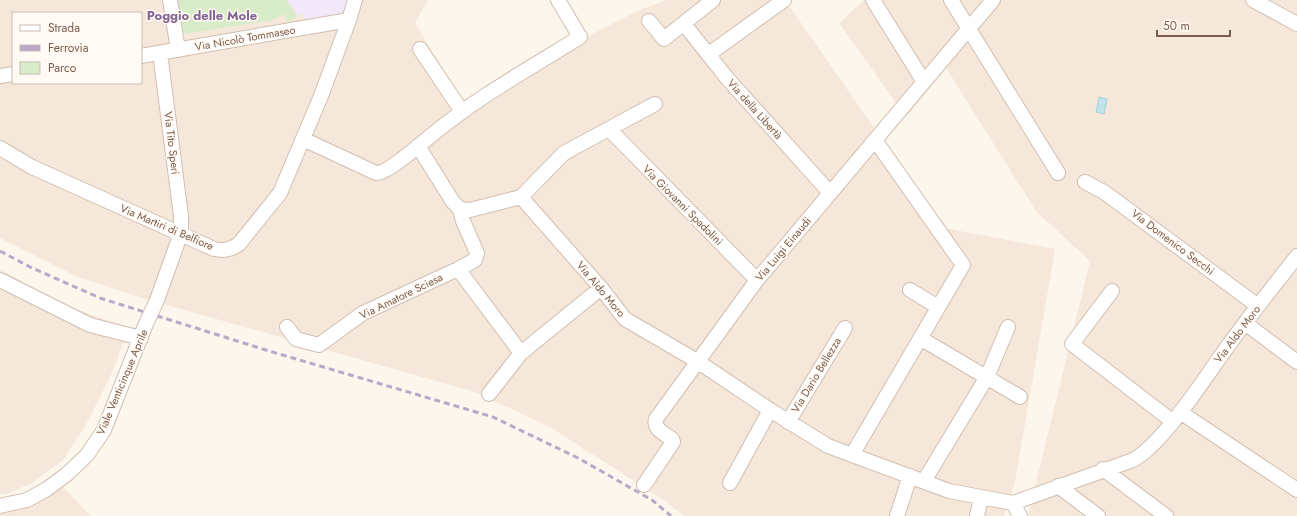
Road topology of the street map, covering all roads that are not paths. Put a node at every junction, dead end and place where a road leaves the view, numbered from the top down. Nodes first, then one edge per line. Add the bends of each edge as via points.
1 (170, 0) edge
2 (355, 0) edge
3 (558, 0) edge
4 (713, 0) edge
5 (784, 0) edge
6 (873, 0) edge
7 (951, 0) edge
8 (993, 0) edge
9 (1253, 0) edge
10 (350, 20) junction
11 (649, 21) dead end
12 (684, 24) junction
13 (1297, 24) edge
14 (969, 28) junction
15 (420, 49) dead end
16 (178, 50) junction
17 (160, 53) junction
18 (709, 54) junction
19 (142, 56) edge
20 (12, 74) edge
21 (0, 76) edge
22 (924, 82) junction
23 (654, 104) dead end
24 (461, 110) junction
25 (609, 129) junction
26 (304, 138) junction
27 (875, 140) junction
28 (418, 146) junction
29 (0, 148) edge
30 (1058, 173) dead end
31 (1085, 182) dead end
32 (830, 193) junction
33 (521, 197) junction
34 (460, 209) junction
35 (181, 233) junction
36 (1297, 256) edge
37 (458, 269) junction
38 (0, 280) edge
39 (757, 280) junction
40 (601, 288) junction
41 (910, 290) dead end
42 (1112, 291) dead end
43 (1258, 306) junction
44 (938, 307) junction
45 (1244, 323) junction
46 (1008, 326) dead end
47 (287, 327) dead end
48 (845, 328) dead end
49 (143, 332) junction
50 (920, 338) junction
51 (521, 352) junction
52 (698, 361) junction
53 (1297, 362) edge
54 (987, 377) junction
55 (489, 394) dead end
56 (1020, 397) dead end
57 (770, 410) junction
58 (1176, 417) junction
59 (788, 422) junction
60 (852, 455) junction
61 (1103, 469) junction
62 (910, 476) junction
63 (924, 482) junction
64 (730, 483) dead end
65 (644, 485) dead end
66 (1058, 486) junction
67 (1297, 490) edge
68 (981, 496) junction
69 (1013, 503) junction
70 (0, 506) edge
71 (1021, 515) edge
72 (896, 516) edge
73 (977, 516) edge
74 (1098, 516) edge
75 (1166, 516) edge

1 - 16 street
2 - 10 street, Via Martiri di Belfiore
3 - 24 street via 580,37
4 - 12 street
5 - 18 street
6 - 22 street
7 - 14 street
8 - 14 street, Via Luigi Einaudi
9 - 13 street
10 - 16 street, Via Nicolò Tommaseo
10 - 26 street, Via Martiri di Belfiore
11 - 12 street via 664,40
12 - 18 street, Via della Libertà
14 - 22 street, Via Luigi Einaudi
14 - 30 street
15 - 24 street
16 - 17 street, Via Nicolò Tommaseo
17 - 19 street, Via Nicolò Tommaseo
17 - 35 street, Via Tito Speri
18 - 32 street, Via della Libertà via 727,78
20 - 21 street
22 - 27 street, Via Luigi Einaudi
23 - 25 street
24 - 28 street
25 - 33 street via 564,153
25 - 39 street, Via Giovanni Spadolini
26 - 28 street via 379,174
26 - 35 street, Via Martiri di Belfiore via 277,197 234,248 221,250
27 - 32 street, Via Luigi Einaudi
27 - 44 street via 963,265
28 - 34 street, Via Amatore Sciesa
29 - 35 street, Via Martiri di Belfiore via 32,167
31 - 43 street, Via Domenico Secchi via 1104,192
32 - 39 street, Via Luigi Einaudi
33 - 34 street via 470,210
33 - 40 street, Via Aldo Moro
34 - 37 street, Via Amatore Sciesa via 462,221 478,255 475,260
35 - 49 street, Viale Venticinque Aprile, bridge
36 - 43 street, Via Aldo Moro
37 - 47 street, Via Amatore Sciesa via 362,313 319,345 296,339
37 - 51 street
38 - 49 street via 90,325
39 - 52 street, Via Luigi Einaudi
40 - 51 street
40 - 52 street, Via Aldo Moro via 629,322
41 - 44 street
42 - 58 street via 1072,344
43 - 45 street, Via Aldo Moro
44 - 50 street
45 - 53 street
45 - 58 street, Via Aldo Moro
46 - 54 street
48 - 59 street, Via Dario Bellezza
49 - 70 street, Viale Venticinque Aprile via 104,430 87,455 68,474 47,489 27,500
50 - 54 street
50 - 60 street
51 - 55 street
52 - 57 street, Via Aldo Moro
52 - 65 street via 655,421 657,428 673,442
54 - 56 street
54 - 63 street
57 - 59 street, Via Aldo Moro
57 - 64 street
58 - 61 street, Via Aldo Moro via 1141,456
58 - 67 street
59 - 60 street, Via Aldo Moro via 824,444
60 - 62 street, Via Aldo Moro
61 - 66 street, Via Aldo Moro
61 - 75 street
62 - 63 street, Via Aldo Moro
62 - 72 street
63 - 68 street, Via Aldo Moro via 949,491
66 - 69 street, Via Aldo Moro
66 - 74 street
68 - 69 street, Via Aldo Moro
68 - 73 street
69 - 71 street

